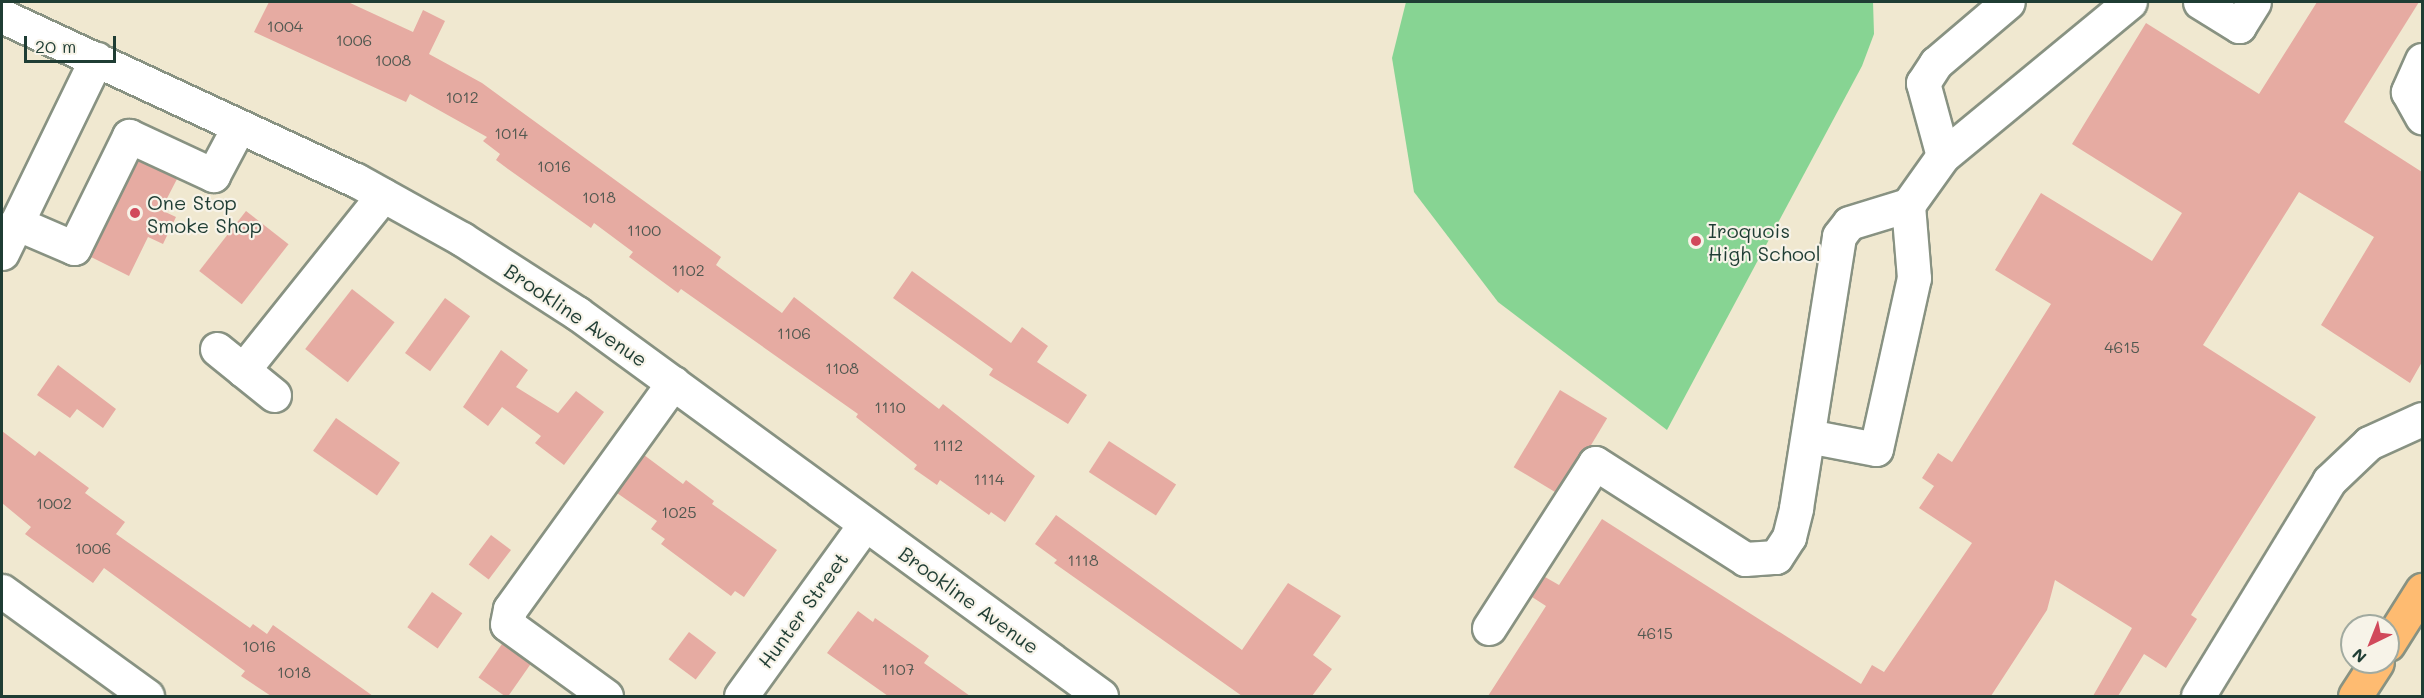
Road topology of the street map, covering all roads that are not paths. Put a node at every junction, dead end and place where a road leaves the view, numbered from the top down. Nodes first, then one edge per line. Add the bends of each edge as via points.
1 (2008, 2) edge
2 (2130, 2) edge
3 (2200, 2) edge
4 (2254, 2) edge
5 (2, 16) edge
6 (96, 59) junction
7 (2422, 60) edge
8 (2422, 117) edge
9 (239, 126) junction
10 (1943, 156) junction
11 (383, 195) junction
12 (1908, 205) junction
13 (16, 223) junction
14 (2, 253) edge
15 (217, 349) dead end
16 (243, 370) junction
17 (674, 383) junction
18 (274, 394) dead end
19 (2422, 419) edge
20 (1808, 436) junction
21 (865, 524) junction
22 (2422, 590) edge
23 (2, 591) edge
24 (2400, 625) edge
25 (1489, 628) dead end
26 (2369, 674) edge
27 (147, 696) edge
28 (606, 696) edge
29 (741, 696) edge
30 (1101, 696) edge
31 (2198, 696) edge
32 (2355, 696) edge

1 - 10 street via 1936,63 1923,83
2 - 10 street
3 - 4 street via 2239,26
5 - 6 street, Brookline Avenue
6 - 9 street, Brookline Avenue
6 - 13 street
7 - 8 street via 2408,92
9 - 11 street, Brookline Avenue
9 - 13 street via 213,175 129,136 74,248
10 - 12 street
11 - 16 street
11 - 17 street, Brookline Avenue via 462,239 577,313
12 - 20 street via 1849,222 1839,236
12 - 20 street via 1914,278 1876,449
13 - 14 street
15 - 16 street
16 - 18 street
17 - 21 street, Brookline Avenue
17 - 28 street via 510,609 507,624
19 - 31 street via 2369,443 2329,481
20 - 25 street via 1791,528 1776,556 1745,559 1595,463
21 - 29 street, Hunter Street
21 - 30 street, Brookline Avenue
22 - 24 main road
23 - 27 street
26 - 32 main road

